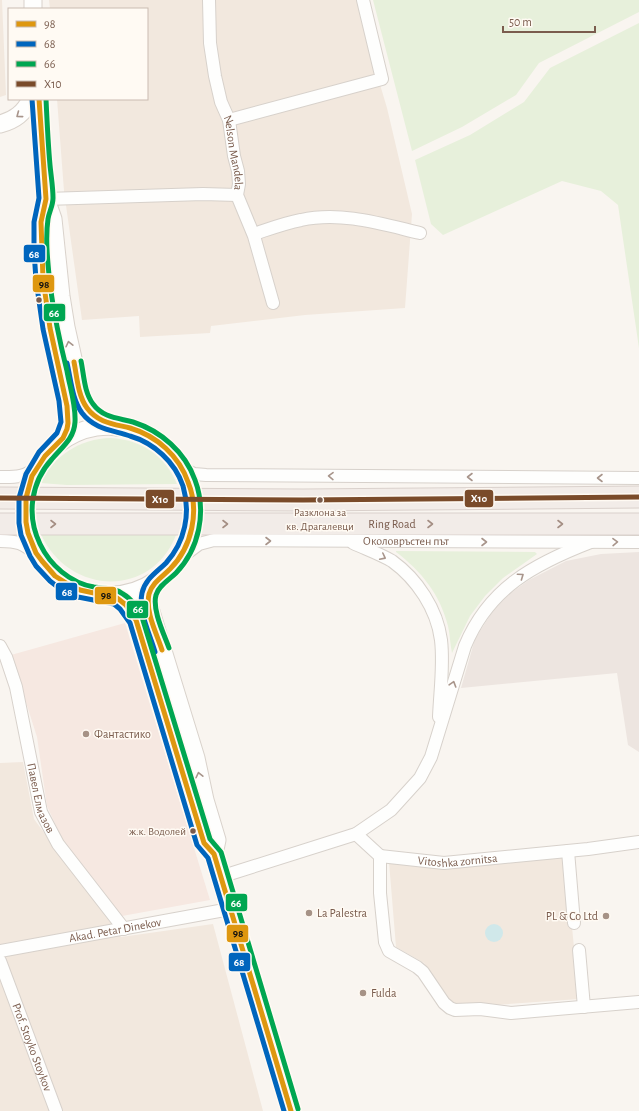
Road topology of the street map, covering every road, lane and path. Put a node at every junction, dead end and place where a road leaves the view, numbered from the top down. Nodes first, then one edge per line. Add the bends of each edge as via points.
1 (209, 0) edge
2 (363, 0) edge
3 (30, 100) edge
4 (39, 100) edge
5 (229, 120) junction
6 (0, 124) edge
7 (237, 195) junction
8 (46, 199) junction
9 (420, 233) dead end
10 (254, 234) junction
11 (273, 303) dead end
12 (117, 427) junction
13 (60, 442) junction
14 (37, 466) junction
15 (182, 468) junction
16 (0, 477) edge
17 (639, 478) edge
18 (639, 497) edge
19 (0, 498) edge
20 (0, 524) edge
21 (639, 524) edge
22 (0, 541) edge
23 (347, 541) junction
24 (590, 542) junction
25 (639, 542) edge
26 (38, 557) junction
27 (179, 559) junction
28 (155, 582) junction
29 (109, 595) junction
30 (0, 648) edge
31 (438, 734) junction
32 (356, 834) junction
33 (639, 842) edge
34 (568, 851) junction
35 (214, 854) junction
36 (380, 856) junction
37 (220, 877) junction
38 (230, 909) junction
39 (574, 923) dead end
40 (124, 929) junction
41 (579, 950) dead end
42 (0, 951) edge
43 (0, 960) edge
44 (639, 1002) edge
45 (584, 1006) junction
46 (56, 1111) edge
47 (292, 1111) edge

1 - 5 street, Nelson Mandela via 210,43 215,76 221,102
2 - 5 street via 382,78
3 -> 6 main road via 19,116
4 - 8 main road
5 - 7 street, Nelson Mandela via 239,177
7 - 8 street
7 - 10 street, Nelson Mandela
12 -> 8 main road via 96,418 87,408 81,394 62,304 53,219
8 - 13 main road via 41,221 42,270 50,330 68,418 66,434
9 - 10 street via 374,222 326,217 301,220
10 - 11 street, Nelson Mandela
12 - 13 main road via 88,429
12 - 15 main road via 131,429 154,439 170,452
13 - 14 main road
14 - 16 street via 28,474
14 - 26 main road, bridge via 29,483 25,521
17 -> 15 street via 206,475 194,474
15 - 27 main road, bridge via 190,484 194,516 190,535
18 - 19 highway, Ring Road via 303,500
20 -> 21 highway, Ring Road
22 - 26 street via 22,544
23 -> 24 street, Околовръстен път
27 -> 23 street, Околовръстен път via 199,544 214,540
23 -> 31 street via 390,561 403,570 428,602 437,624 442,652
24 -> 25 street, Околовръстен път
31 -> 24 street via 470,633 488,606 525,573
26 - 29 main road via 54,575 70,586 90,593
27 - 28 main road
28 - 29 main road via 129,593
35 -> 28 main road via 217,840 196,758 149,605
29 - 35 main road via 124,603 136,620 204,843
30 - 40 street, Павел Елмазов via 6,657 16,687 41,812 58,844
31 - 32 street via 431,757 420,778 391,810
32 - 36 street
32 - 37 street
33 - 34 street, Vitoshka zornitsa
34 - 36 street, Vitoshka zornitsa via 444,863
34 - 39 street
35 - 37 main road
36 - 45 street via 380,894 385,942 389,951 420,970 450,1008 511,1013
37 - 38 main road
38 - 40 street, Akad. Petar Dinekov
38 - 47 main road
40 - 42 street, Akad. Petar Dinekov
41 - 45 street
43 - 46 street, Prof. Stoyko Stoykov
44 - 45 street

